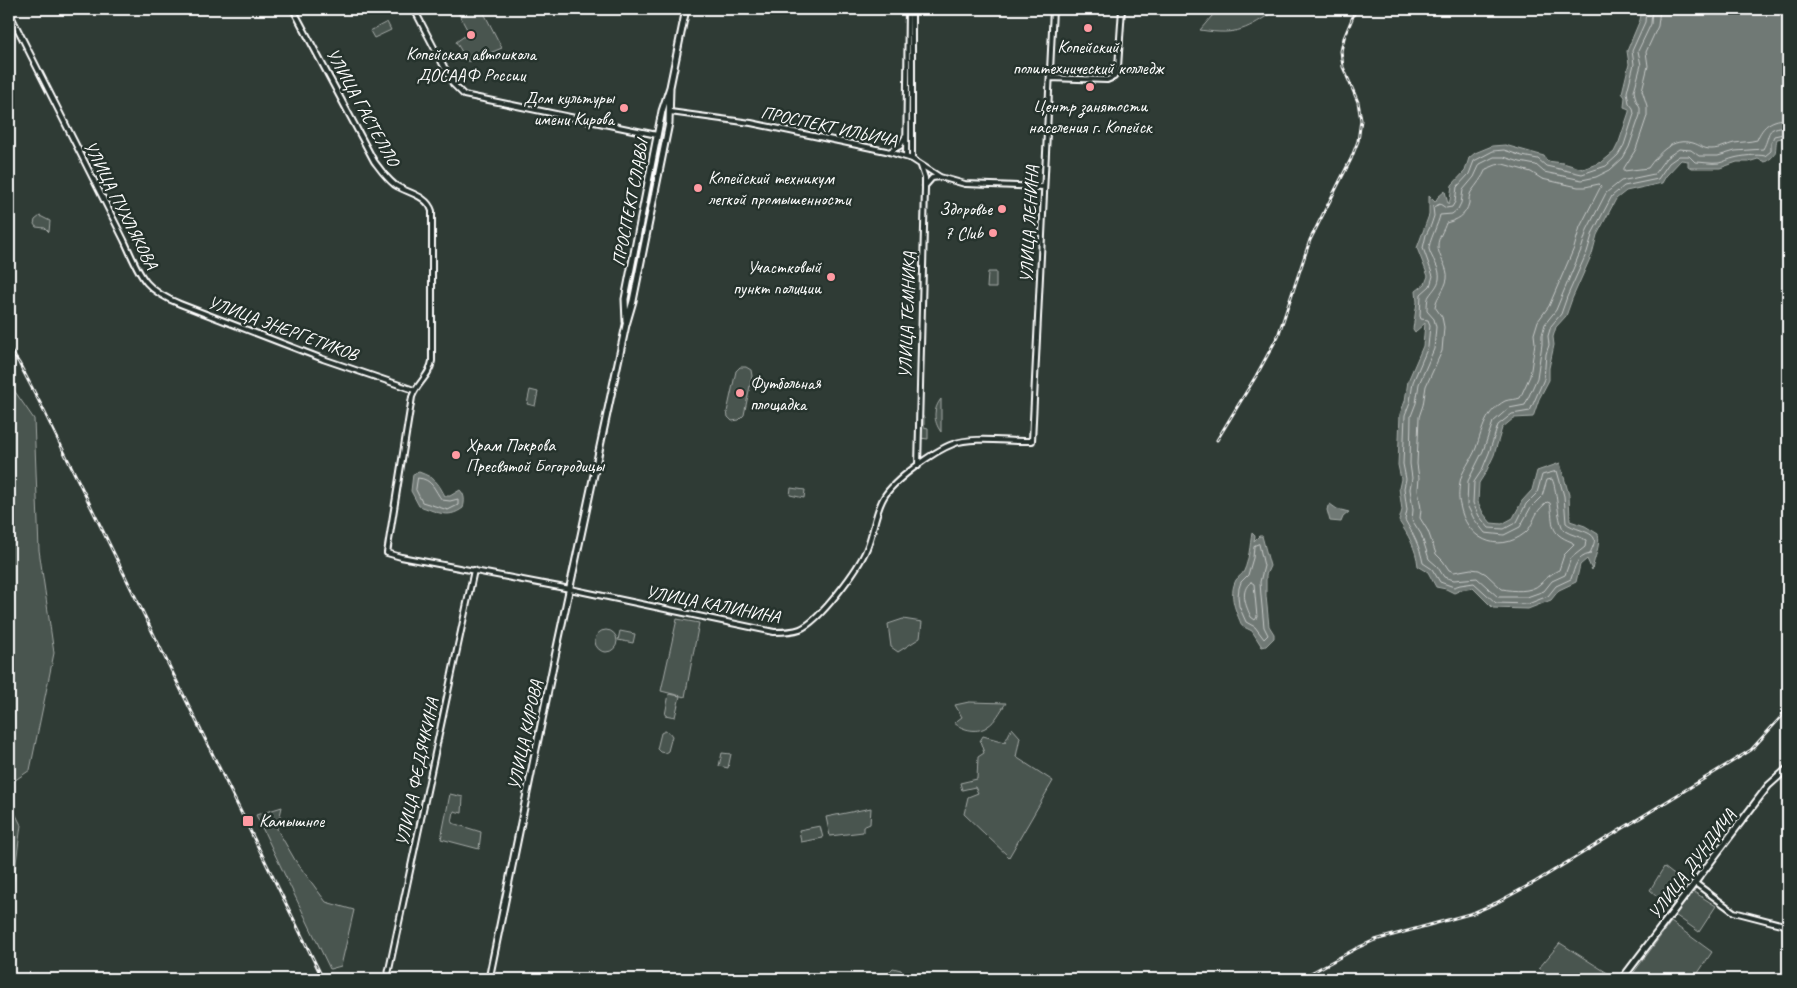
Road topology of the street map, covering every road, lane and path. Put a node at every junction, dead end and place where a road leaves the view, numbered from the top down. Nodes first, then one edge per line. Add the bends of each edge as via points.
1 (293, 9) edge
2 (414, 9) edge
3 (686, 9) edge
4 (908, 9) edge
5 (912, 9) edge
6 (1053, 9) edge
7 (1122, 9) edge
8 (9, 12) edge
9 (1050, 78) junction
10 (670, 87) junction
11 (662, 111) junction
12 (670, 112) junction
13 (906, 133) junction
14 (657, 135) junction
15 (667, 137) junction
16 (889, 152) junction
17 (906, 157) junction
18 (912, 159) junction
19 (922, 166) junction
20 (940, 177) junction
21 (925, 188) junction
22 (1044, 188) junction
23 (645, 197) junction
24 (654, 199) junction
25 (639, 227) junction
26 (648, 229) junction
27 (146, 284) joint
28 (626, 325) junction
29 (414, 390) junction
30 (1032, 441) joint
31 (918, 466) junction
32 (590, 497) joint
33 (474, 570) junction
34 (570, 589) junction
35 (1788, 768) edge
36 (1695, 883) junction
37 (1788, 926) edge
38 (387, 979) edge
39 (489, 979) edge
40 (1622, 979) edge

1 - 29 street, УЛИЦА ГАСТЕЛЛО via 374,161 395,185 427,202 432,211 432,361 428,374
2 - 14 street via 453,84 464,95
3 - 10 main road, ПРОСПЕКТ СЛАВЫ
4 - 13 street
5 - 18 street
6 - 9 street, УЛИЦА ЛЕНИНА
7 - 9 street via 1118,67 1114,77 1107,80
8 - 27 street, УЛИЦА ПУХЛЯКОВА
9 - 22 street, УЛИЦА ЛЕНИНА
10 - 11 main road, ПРОСПЕКТ СЛАВЫ
10 - 12 main road, ПРОСПЕКТ СЛАВЫ
11 - 12 main road, ПРОСПЕКТ ИЛЬИЧА
11 - 14 main road, ПРОСПЕКТ СЛАВЫ
12 - 15 main road, ПРОСПЕКТ СЛАВЫ
12 - 16 street, ПРОСПЕКТ ИЛЬИЧА via 751,123
13 - 16 street via 900,146
13 - 17 street
14 - 15 main road
14 - 23 main road, ПРОСПЕКТ СЛАВЫ
15 - 24 main road, ПРОСПЕКТ СЛАВЫ
16 - 17 street, ПРОСПЕКТ ИЛЬИЧА
17 - 18 street, ПРОСПЕКТ ИЛЬИЧА
18 - 19 street, ПРОСПЕКТ ИЛЬИЧА
19 - 20 street, ПРОСПЕКТ ИЛЬИЧА
19 - 21 street, УЛИЦА ТЕМНИКА
20 - 21 street via 932,178
20 - 22 street, ПРОСПЕКТ ИЛЬИЧА via 964,184
21 - 31 street, УЛИЦА ТЕМНИКА
22 - 30 street, УЛИЦА ЛЕНИНА
23 - 24 main road
23 - 25 main road, ПРОСПЕКТ СЛАВЫ
24 - 26 main road, ПРОСПЕКТ СЛАВЫ
25 - 26 main road
25 - 28 main road, ПРОСПЕКТ СЛАВЫ via 625,298
26 - 28 main road, ПРОСПЕКТ СЛАВЫ
27 - 29 street, УЛИЦА ЭНЕРГЕТИКОВ via 182,306
28 - 32 main road, ПРОСПЕКТ СЛАВЫ
29 - 33 street, УЛИЦА КАЛИНИНА via 387,552
30 - 31 street, УЛИЦА КАЛИНИНА via 955,443
31 - 34 street, УЛИЦА КАЛИНИНА via 888,491 863,556 815,620 800,629 774,632
32 - 34 main road, УЛИЦА КИРОВА
33 - 34 street, УЛИЦА КАЛИНИНА
33 - 38 street, УЛИЦА ФЕДЯЧКИНА
34 - 39 main road, УЛИЦА КИРОВА
35 - 36 main road, УЛИЦА ДУНДИЧА via 1768,786
36 - 37 street via 1734,912
36 - 40 main road, УЛИЦА ДУНДИЧА

